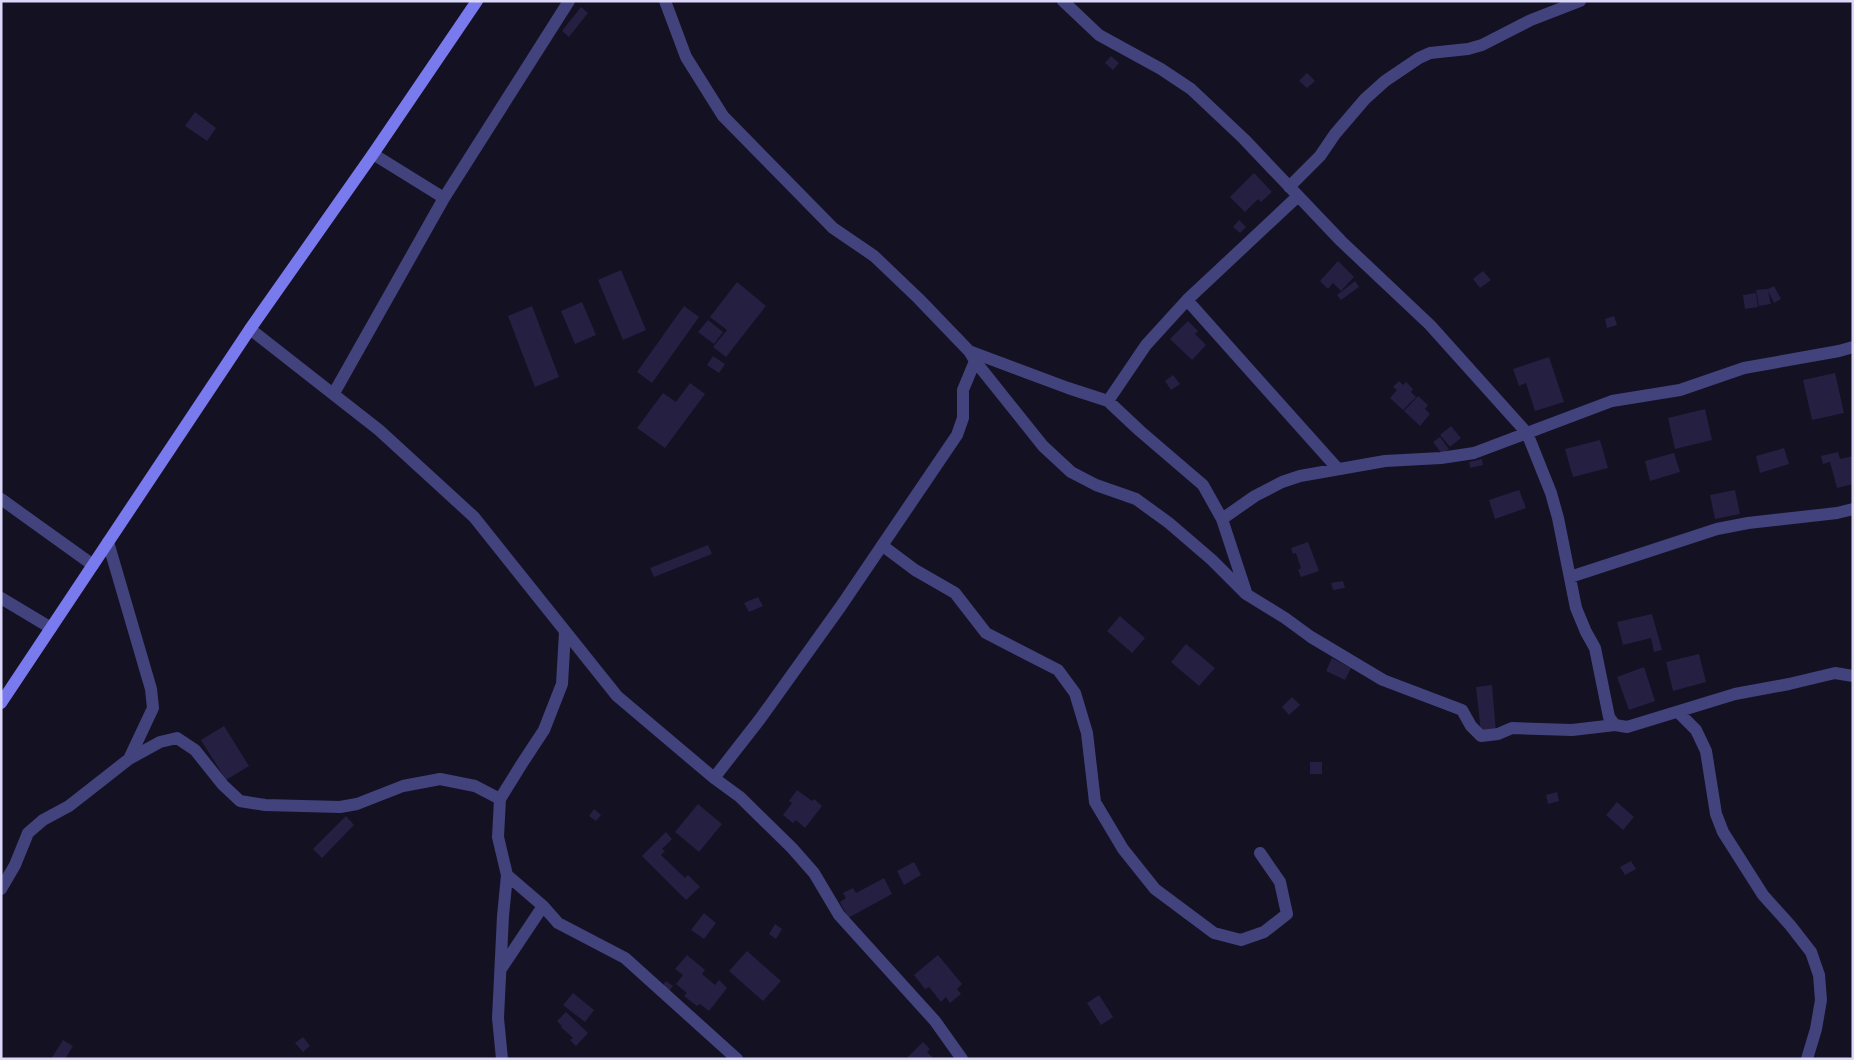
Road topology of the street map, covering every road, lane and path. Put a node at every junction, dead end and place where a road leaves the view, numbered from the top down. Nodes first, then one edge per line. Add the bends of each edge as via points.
1 (477, 1) edge
2 (569, 1) edge
3 (665, 1) edge
4 (1063, 1) edge
5 (1580, 1) edge
6 (374, 154) junction
7 (1293, 191) junction
8 (444, 198) junction
9 (1188, 300) junction
10 (250, 329) junction
11 (1853, 348) edge
12 (972, 356) junction
13 (334, 394) junction
14 (1108, 401) junction
15 (1527, 433) junction
16 (1338, 469) junction
17 (1, 499) edge
18 (1853, 508) edge
19 (1222, 519) junction
20 (108, 542) junction
21 (883, 546) junction
22 (94, 565) junction
23 (1570, 577) junction
24 (1246, 594) junction
25 (1, 598) edge
26 (52, 628) junction
27 (565, 632) junction
28 (1850, 674) edge
29 (1, 703) edge
30 (1678, 712) junction
31 (1615, 725) junction
32 (129, 759) junction
33 (714, 778) junction
34 (500, 800) junction
35 (1260, 853) dead end
36 (507, 875) junction
37 (1, 889) edge
38 (543, 906) junction
39 (501, 969) junction
40 (502, 1059) edge
41 (737, 1059) edge
42 (962, 1059) edge
43 (1807, 1059) edge

1 - 6 main road
2 - 8 street
3 - 12 street via 686,57 723,116 834,228 874,256
4 - 7 street via 1099,35 1191,89
5 - 7 street via 1531,20 1482,45 1419,58 1365,99
6 - 8 street
6 - 10 main road
7 - 9 street
7 - 15 street via 1430,326
8 - 13 street
9 - 14 street via 1146,345
9 - 16 street
10 - 13 street
10 - 20 main road
11 - 15 street via 1744,368 1680,390 1612,401
12 - 14 street
12 - 21 street via 963,390 963,418 957,435
12 - 24 street via 1043,446 1071,472 1136,499 1212,560
13 - 27 street via 379,430 474,517
14 - 19 street via 1203,484
15 - 16 street via 1474,453
15 - 23 street via 1551,493
16 - 19 street via 1282,482
17 - 22 street
18 - 23 street via 1717,529
19 - 24 street
20 - 22 main road
20 - 32 street via 151,689 153,708
21 - 33 street
21 - 35 street via 915,570 955,593 986,633 1058,670 1075,693 1087,734 1095,802 1123,849 1155,889 1214,933 1241,940 1264,932 1288,914 1280,882
22 - 26 main road
23 - 31 street via 1576,608 1595,648 1609,716
24 - 31 street via 1383,680 1462,710 1481,736 1512,728 1572,730
25 - 26 street
26 - 29 main road
27 - 33 street via 617,696
27 - 34 street via 562,684 544,730
28 - 30 street via 1825,675 1735,694
30 - 31 street via 1627,727
30 - 43 street via 1696,730 1706,751 1716,814 1723,832 1762,895 1811,952 1819,975 1821,1000
32 - 34 street via 160,742 177,738 194,750 240,801 265,805 357,804 403,786 440,779 475,786
32 - 37 street via 28,833
33 - 42 street via 740,797 792,848 814,873 839,915 935,1021
34 - 36 street via 498,837
36 - 38 street
36 - 39 street
38 - 39 street
38 - 41 street via 558,923 625,958
39 - 40 street via 498,1018

